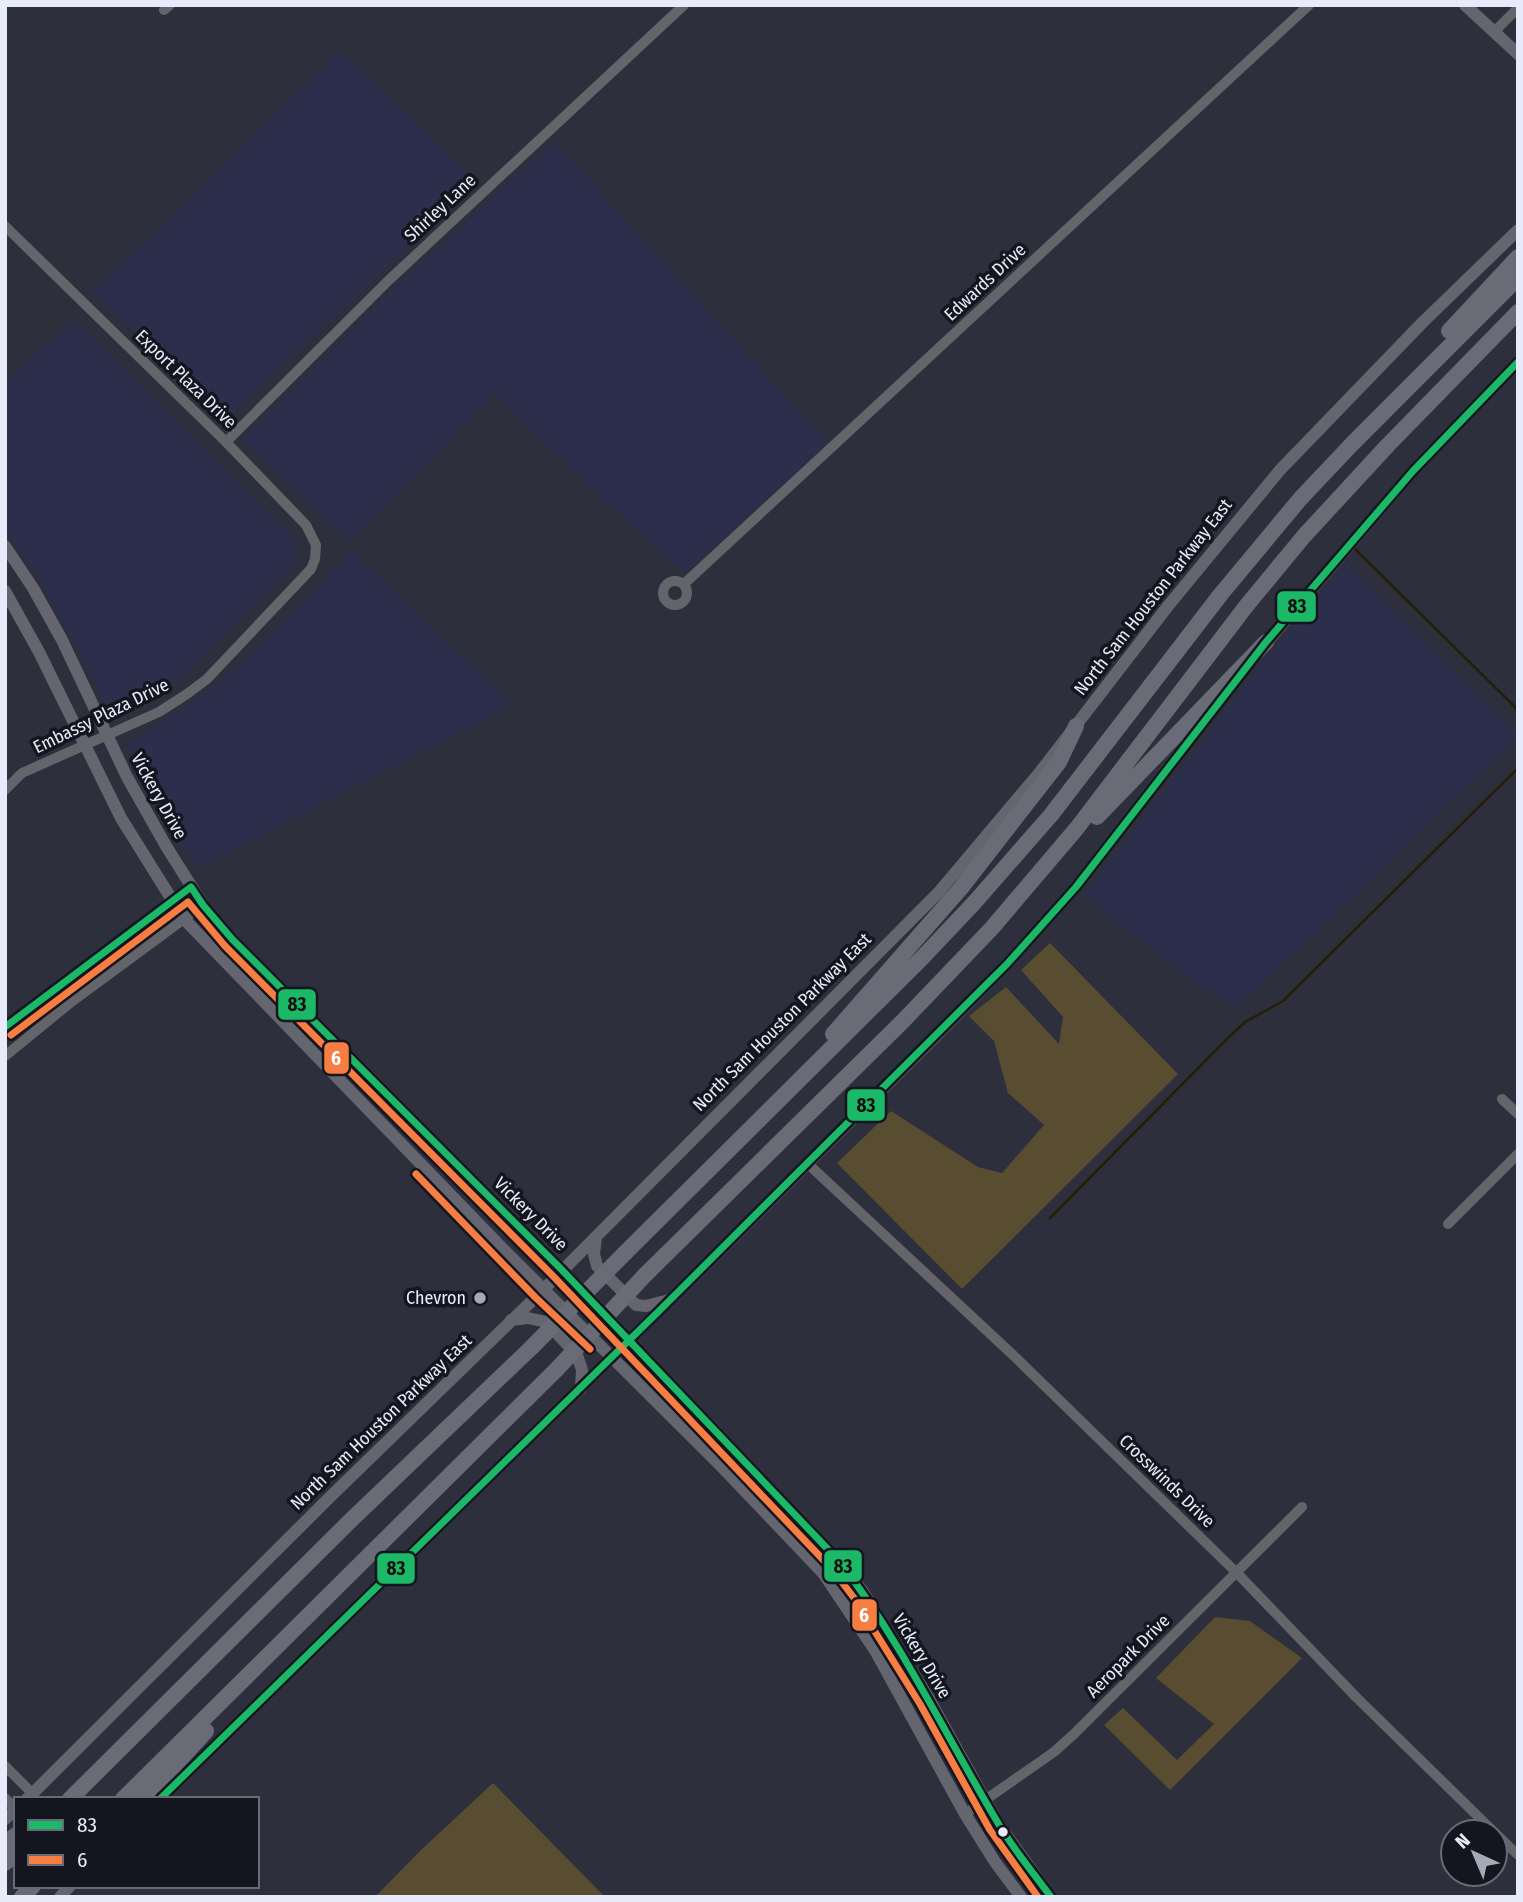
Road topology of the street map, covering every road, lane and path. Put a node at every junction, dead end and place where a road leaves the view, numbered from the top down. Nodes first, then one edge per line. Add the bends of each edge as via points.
1 (684, 5) edge
2 (1309, 5) edge
3 (1465, 5) edge
4 (1518, 8) edge
5 (1494, 32) junction
6 (1518, 54) edge
7 (5, 226) edge
8 (1518, 230) edge
9 (1518, 257) edge
10 (1518, 278) edge
11 (1518, 312) edge
12 (1518, 327) edge
13 (1518, 362) edge
14 (226, 442) junction
15 (1388, 445) junction
16 (1327, 470) junction
17 (5, 546) edge
18 (311, 569) joint
19 (684, 584) dead end
20 (5, 591) edge
21 (1266, 642) junction
22 (1076, 726) junction
23 (107, 736) junction
24 (85, 745) junction
25 (5, 790) edge
26 (191, 887) junction
27 (1018, 899) junction
28 (172, 901) junction
29 (203, 905) junction
30 (184, 919) junction
31 (275, 981) junction
32 (57, 987) junction
33 (260, 997) junction
34 (70, 1003) junction
35 (5, 1027) edge
36 (5, 1056) edge
37 (369, 1075) junction
38 (351, 1092) junction
39 (1502, 1098) dead end
40 (1518, 1114) edge
41 (757, 1123) junction
42 (1518, 1154) edge
43 (807, 1163) junction
44 (1448, 1224) dead end
45 (596, 1237) junction
46 (562, 1270) junction
47 (543, 1290) junction
48 (671, 1300) junction
49 (511, 1320) junction
50 (628, 1339) junction
51 (612, 1356) junction
52 (581, 1388) junction
53 (738, 1453) junction
54 (722, 1466) junction
55 (1302, 1507) dead end
56 (395, 1530) junction
57 (1237, 1573) junction
58 (893, 1642) junction
59 (876, 1652) junction
60 (107, 1761) junction
61 (5, 1766) edge
62 (29, 1796) edge
63 (63, 1797) edge
64 (72, 1797) edge
65 (125, 1797) edge
66 (146, 1797) edge
67 (162, 1797) edge
68 (985, 1801) junction
69 (965, 1814) junction
70 (1481, 1818) edge
71 (1021, 1897) edge
72 (1051, 1897) edge

1 - 14 street, Shirley Lane via 389,280
2 - 19 street, Edwards Drive
3 - 5 main road
4 - 5 street
5 - 6 main road
7 - 14 street, Export Plaza Drive
8 - 22 main road, North Sam Houston Parkway East via 1280,470
9 - 16 highway
10 - 16 highway
11 - 15 highway
12 - 15 highway
13 - 21 main road via 1413,471
14 - 18 street, Export Plaza Drive via 306,525 316,545
15 - 27 highway via 1276,569 1121,773
16 - 41 highway via 1221,594 1025,846 921,959
17 - 23 main road, Vickery Drive via 62,640
18 - 23 street, Embassy Plaza Drive via 207,679 159,712
20 - 24 main road, Vickery Drive
21 - 27 highway
21 - 43 main road via 1076,887 1007,964
22 - 41 highway via 1059,762 961,888
22 - 45 main road, North Sam Houston Parkway East via 938,893
23 - 24 street, Embassy Plaza Drive
23 - 26 main road, Vickery Drive
24 - 25 street, Embassy Plaza Drive via 22,773
24 - 28 main road, Vickery Drive via 121,818
26 - 28 street
26 - 29 main road, Vickery Drive
27 - 56 highway, bridge via 902,1022
28 - 30 main road, Vickery Drive
28 - 32 street
29 - 30 street
29 - 31 main road, Vickery Drive
30 - 33 main road, Vickery Drive
30 - 34 street
31 - 33 main road
31 - 37 main road, Vickery Drive
32 - 34 street
32 - 35 street
33 - 38 main road, Vickery Drive
34 - 36 street
37 - 38 main road
37 - 46 main road, Vickery Drive
38 - 47 main road, Vickery Drive
39 - 40 street
41 - 60 highway, bridge
42 - 44 street
43 - 48 main road
43 - 57 street, Crosswinds Drive via 1013,1354
45 - 46 main road, North Sam Houston Parkway East
45 - 48 main road via 597,1266 636,1305
46 - 47 main road, North Sam Houston Parkway East
46 - 50 main road, Vickery Drive
47 - 49 main road, North Sam Houston Parkway East
47 - 51 main road, Vickery Drive
48 - 50 main road
49 - 52 main road via 546,1322 577,1355
49 - 62 main road, North Sam Houston Parkway East
50 - 51 main road
50 - 53 main road, Vickery Drive
51 - 52 main road
51 - 54 main road, Vickery Drive
52 - 67 main road
53 - 54 main road
53 - 58 main road, Vickery Drive via 840,1562
54 - 59 main road, Vickery Drive via 823,1573
55 - 57 street, Aeropark Drive
56 - 65 highway
56 - 66 highway
57 - 68 street, Aeropark Drive via 1074,1734
57 - 70 street, Crosswinds Drive
58 - 59 main road
58 - 68 main road, Vickery Drive
59 - 69 main road, Vickery Drive
60 - 63 highway
60 - 64 highway
61 - 62 street
68 - 69 street, Aeropark Drive
68 - 72 main road, Vickery Drive
69 - 71 main road, Vickery Drive

